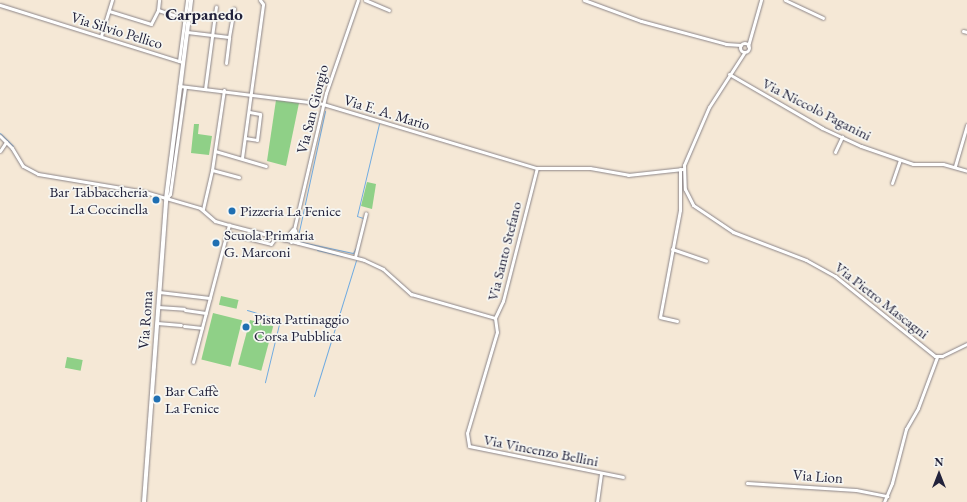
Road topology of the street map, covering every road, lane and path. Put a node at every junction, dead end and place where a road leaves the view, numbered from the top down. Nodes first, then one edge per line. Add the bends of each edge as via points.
1 (112, 0) edge
2 (159, 0) edge
3 (187, 0) edge
4 (191, 0) edge
5 (260, 0) edge
6 (358, 0) edge
7 (365, 0) edge
8 (584, 0) edge
9 (761, 0) edge
10 (785, 0) edge
11 (0, 5) edge
12 (216, 7) dead end
13 (234, 8) dead end
14 (158, 10) junction
15 (389, 10) dead end
16 (109, 11) junction
17 (823, 18) dead end
18 (186, 20) junction
19 (187, 32) junction
20 (212, 35) junction
21 (101, 36) junction
22 (230, 38) junction
23 (749, 40) junction
24 (743, 44) junction
25 (734, 45) junction
26 (748, 46) junction
27 (742, 51) junction
28 (181, 61) junction
29 (226, 63) dead end
30 (729, 74) junction
31 (179, 86) junction
32 (184, 87) junction
33 (205, 89) junction
34 (224, 90) junction
35 (251, 94) junction
36 (323, 104) junction
37 (249, 112) junction
38 (967, 125) edge
39 (0, 136) edge
40 (842, 137) junction
41 (245, 138) junction
42 (6, 142) junction
43 (0, 151) edge
44 (215, 151) junction
45 (835, 152) dead end
46 (242, 158) junction
47 (900, 160) junction
48 (266, 166) dead end
49 (955, 166) junction
50 (537, 168) junction
51 (682, 169) junction
52 (212, 170) junction
53 (967, 171) edge
54 (239, 177) dead end
55 (681, 179) junction
56 (892, 182) dead end
57 (166, 199) junction
58 (203, 209) junction
59 (366, 213) dead end
60 (229, 225) junction
61 (295, 226) junction
62 (252, 232) junction
63 (227, 233) junction
64 (275, 238) junction
65 (250, 239) junction
66 (284, 240) junction
67 (291, 242) junction
68 (298, 243) junction
69 (672, 249) junction
70 (355, 257) junction
71 (706, 261) dead end
72 (159, 292) junction
73 (210, 298) junction
74 (158, 307) junction
75 (206, 313) junction
76 (495, 318) junction
77 (677, 321) dead end
78 (157, 323) junction
79 (202, 328) junction
80 (967, 344) edge
81 (937, 357) junction
82 (193, 362) dead end
83 (601, 474) junction
84 (623, 477) dead end
85 (747, 483) dead end
86 (887, 496) junction
87 (144, 502) edge
88 (597, 502) edge
89 (884, 502) edge

1 - 16 street
2 - 14 street
3 - 18 street, Via Roma
4 - 18 main road, Via Roma
5 - 35 street via 263,4
6 - 36 street, Via San Giorgio via 334,64
7 - 15 street
8 - 25 street via 641,21
9 - 23 street
10 - 17 street
11 - 21 street, Via Silvio Pellico
12 - 20 street
13 - 22 street
14 - 16 street via 151,24
14 - 18 street
16 - 21 street
18 - 19 main road, Via Roma
18 - 28 street, Via Roma
19 - 20 street
19 - 28 main road, Via Roma
20 - 22 street
20 - 33 street
21 - 28 street, Via Silvio Pellico
22 - 29 street
23 - 24 street
23 - 26 street
24 - 25 street
24 - 26 street
24 - 27 street
25 - 27 street
26 - 27 street via 748,51
27 - 30 street, Via Pietro Mascagni
28 - 31 main road, Via Roma
30 - 40 street, Via Niccolò Paganini
30 - 51 street, Via Pietro Mascagni via 705,114
31 - 32 street, Via E. A. Mario
31 - 57 main road, Via Roma
32 - 33 street, Via E. A. Mario
32 - 57 street, Via Roma via 170,194
33 - 34 street, Via E. A. Mario
34 - 35 street, Via E. A. Mario
34 - 44 street
35 - 36 street, Via E. A. Mario
35 - 37 street
36 - 50 street, Via E. A. Mario
36 - 61 street, Via San Giorgio
37 - 41 street
37 - 41 street via 260,114 257,140
38 - 49 street
39 - 42 street, Via Santo Stefano
40 - 45 street
40 - 47 street, Via Niccolò Paganini
41 - 46 street
42 - 43 street
42 - 57 street, Via Santo Stefano via 23,166 38,174 145,192
44 - 46 street
44 - 52 street
46 - 48 street
47 - 49 street, Via Niccolò Paganini via 918,165
47 - 56 street
49 - 53 street, Via Niccolò Paganini
50 - 51 street via 590,168 628,175
50 - 76 street, Via Santo Stefano via 503,301
51 - 55 street, Via Pietro Mascagni
52 - 54 street
52 - 58 street
55 - 69 street, Via Pietro Mascagni via 680,210
55 - 81 street, Via Pietro Mascagni via 690,200 702,213 733,232 806,260 835,276
57 - 58 street, Via Santo Stefano
57 - 72 main road, Via Roma
58 - 60 street, Via Santo Stefano via 215,221
59 - 70 street
60 - 62 street, Via Santo Stefano
60 - 63 street
61 - 66 street, Via San Giorgio
61 - 67 street, Via San Giorgio
61 - 68 street, Via San Giorgio
62 - 64 street, Via Santo Stefano
62 - 65 street
63 - 65 street
63 - 73 street
64 - 65 street, Via Santo Stefano via 271,244
64 - 66 street, Via Santo Stefano
66 - 67 street, Via Santo Stefano
67 - 68 street, Via Santo Stefano
68 - 70 street, Via Santo Stefano
69 - 71 street
69 - 77 street, Via Pietro Mascagni via 660,317
70 - 76 street, Via Santo Stefano via 383,269 411,294
72 - 73 street
72 - 74 main road, Via Roma
73 - 75 street
74 - 75 street
74 - 78 main road, Via Roma
75 - 79 street
76 - 83 street, Via Vincenzo Bellini via 497,332 467,433 469,446 580,467
78 - 79 street
78 - 87 main road, Via Roma
79 - 82 street
80 - 81 street, Via Pietro Mascagni
81 - 86 street via 912,418
83 - 84 street, Via Vincenzo Bellini
83 - 88 street
85 - 86 street, Via Lion via 861,490
86 - 89 street

